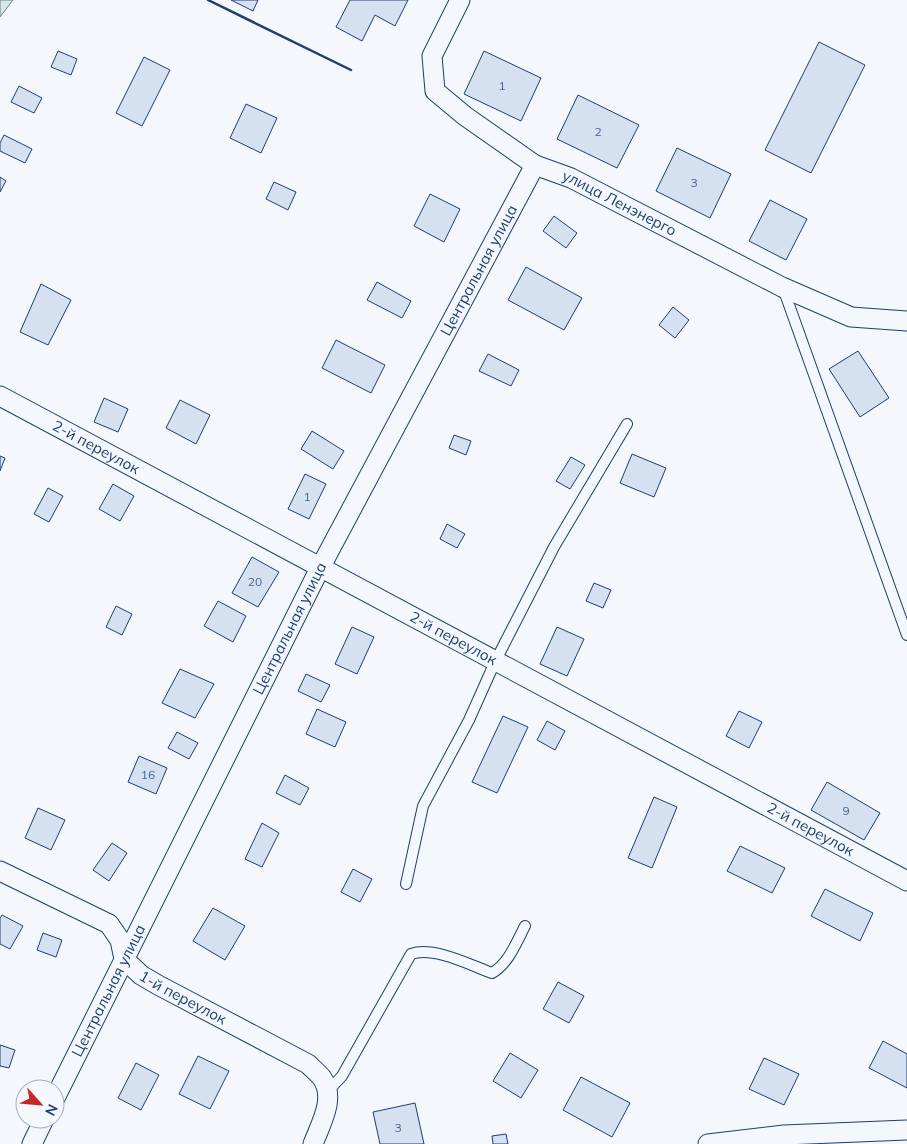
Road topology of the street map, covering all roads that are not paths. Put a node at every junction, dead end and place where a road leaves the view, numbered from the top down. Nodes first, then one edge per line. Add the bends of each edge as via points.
1 (460, 0) edge
2 (535, 165) junction
3 (782, 287) junction
4 (907, 321) edge
5 (0, 396) edge
6 (627, 424) dead end
7 (320, 568) junction
8 (907, 635) edge
9 (495, 662) junction
10 (0, 871) edge
11 (907, 881) edge
12 (406, 884) dead end
13 (525, 926) dead end
14 (124, 960) junction
15 (64, 1079) edge
16 (328, 1090) junction
17 (39, 1129) edge
18 (907, 1130) edge
19 (316, 1135) edge
20 (32, 1144) edge
21 (708, 1144) edge

1 - 2 street, улица Ленэнерго via 432,56 435,91
2 - 3 street, улица Ленэнерго via 571,178
2 - 7 street, Центральная улица
3 - 4 street, улица Ленэнерго via 852,317
3 - 8 lane
5 - 7 street, 2-й переулок
6 - 9 lane via 554,547
7 - 9 street, 2-й переулок
7 - 14 street, Центральная улица
9 - 11 street, 2-й переулок
9 - 12 lane via 469,720 423,806
10 - 14 street, 1-й переулок via 109,924 120,940
13 - 16 lane via 510,956 492,973 441,954 420,950 411,954 342,1076
14 - 15 street, Центральная улица
14 - 16 street, 1-й переулок via 158,986 308,1064
16 - 19 street via 326,1108
17 - 20 street
18 - 21 street via 784,1134

